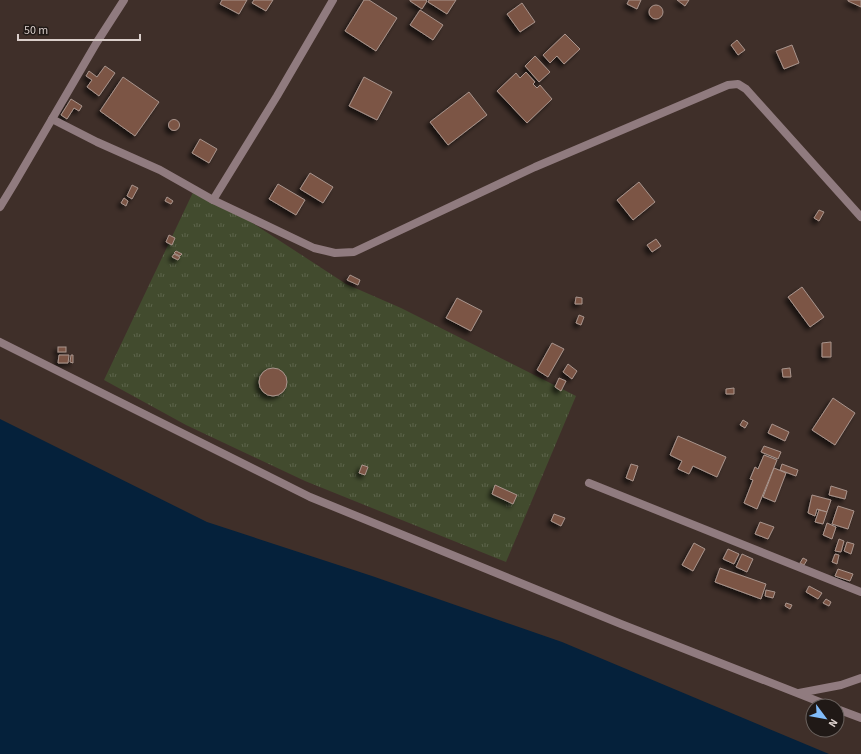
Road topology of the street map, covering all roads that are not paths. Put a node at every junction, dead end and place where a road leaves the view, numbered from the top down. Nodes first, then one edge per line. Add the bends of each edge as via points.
1 (124, 0) edge
2 (333, 0) edge
3 (52, 118) junction
4 (213, 200) junction
5 (0, 206) edge
6 (861, 217) edge
7 (0, 342) edge
8 (589, 483) dead end
9 (861, 592) edge
10 (861, 678) edge
11 (798, 693) junction
12 (810, 698) edge
13 (845, 712) edge
14 (861, 718) edge

1 - 3 street
2 - 4 street
3 - 4 street via 97,142 160,170
3 - 5 street
4 - 6 street via 314,248 335,253 354,252 535,167 728,85 738,84 746,88
7 - 11 street via 310,497
8 - 9 street
10 - 11 street
11 - 12 street
13 - 14 street

